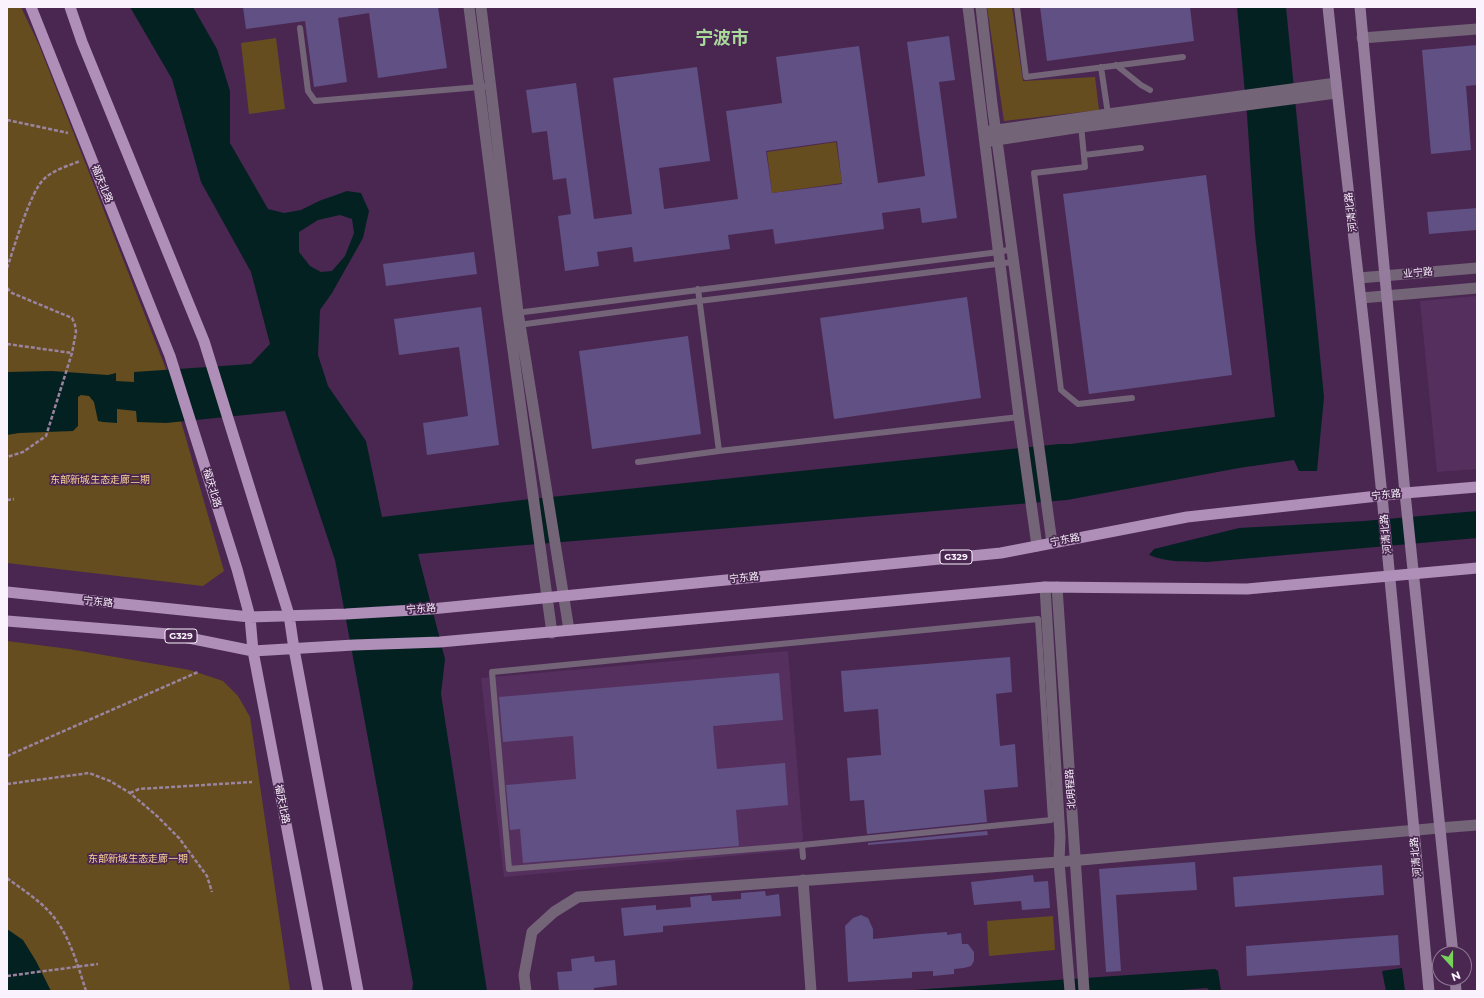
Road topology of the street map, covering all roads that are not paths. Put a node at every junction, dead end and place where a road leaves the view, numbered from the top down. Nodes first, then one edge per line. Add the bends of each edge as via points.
1 (31, 7) edge
2 (70, 7) edge
3 (469, 7) edge
4 (481, 7) edge
5 (968, 7) edge
6 (981, 7) edge
7 (1017, 7) edge
8 (1328, 7) edge
9 (1360, 7) edge
10 (300, 28) dead end
11 (1477, 29) edge
12 (1362, 38) junction
13 (1183, 57) dead end
14 (1116, 65) junction
15 (1101, 68) junction
16 (491, 86) junction
17 (479, 87) junction
18 (1336, 88) junction
19 (1150, 90) dead end
20 (1108, 114) junction
21 (1080, 122) junction
22 (996, 135) junction
23 (985, 137) junction
24 (1141, 148) dead end
25 (1084, 156) junction
26 (1012, 249) junction
27 (1000, 258) junction
28 (1013, 262) junction
29 (1477, 268) edge
30 (1385, 276) junction
31 (1359, 278) junction
32 (1477, 288) edge
33 (698, 289) junction
34 (1386, 296) junction
35 (1361, 298) junction
36 (699, 301) junction
37 (513, 313) junction
38 (515, 326) junction
39 (1132, 398) dead end
40 (1019, 417) junction
41 (719, 451) junction
42 (638, 462) dead end
43 (1477, 486) edge
44 (1405, 492) junction
45 (1382, 495) junction
46 (1052, 543) junction
47 (1037, 546) junction
48 (1477, 568) edge
49 (1414, 573) junction
50 (1390, 576) junction
51 (1045, 587) junction
52 (1057, 587) junction
53 (7, 592) edge
54 (565, 595) junction
55 (547, 598) junction
56 (289, 615) junction
57 (250, 617) junction
58 (7, 621) edge
59 (570, 630) junction
60 (552, 633) junction
61 (294, 649) junction
62 (253, 650) junction
63 (1477, 825) edge
64 (1440, 828) junction
65 (1414, 830) junction
66 (802, 844) junction
67 (803, 857) dead end
68 (1075, 860) junction
69 (1059, 862) junction
70 (803, 880) junction
71 (1451, 946) edge
72 (318, 991) edge
73 (358, 991) edge
74 (526, 991) edge
75 (811, 991) edge
76 (1070, 991) edge
77 (1084, 991) edge
78 (1429, 991) edge

1 - 57 main road, 福庆北路 via 170,356
2 - 56 main road via 204,342
3 - 17 street
4 - 16 street
5 - 23 street
6 - 22 street
7 - 15 lane via 1026,77
8 - 18 main road, 河清北路
9 - 12 main road
10 - 17 lane via 308,91 315,101
11 - 12 street
12 - 30 main road
13 - 14 lane
14 - 15 lane
14 - 19 lane via 1141,86
15 - 20 lane
16 - 17 lane
16 - 37 street
17 - 37 street
18 - 20 street
18 - 21 street
18 - 31 main road, 河清北路
20 - 21 street
21 - 22 street
21 - 25 lane
22 - 23 street
22 - 26 street
23 - 27 street
24 - 25 lane
25 - 39 lane via 1085,167 1034,173 1061,390 1078,404
26 - 27 lane
26 - 28 street
27 - 28 lane
27 - 33 lane
27 - 36 lane
27 - 40 street
28 - 46 street
29 - 30 street, 业宁路
30 - 31 street, 业宁路
30 - 34 main road
31 - 35 main road, 河清北路
32 - 34 street, 业宁路
33 - 36 lane
33 - 37 lane
34 - 35 street, 业宁路
34 - 44 main road
35 - 45 main road, 河清北路
36 - 38 lane
36 - 41 lane
37 - 38 street
38 - 54 street
38 - 55 street
40 - 41 lane
40 - 47 street
41 - 42 lane
43 - 44 main road, 宁东路 / G329
44 - 45 main road, 宁东路 / G329
44 - 49 main road
45 - 46 main road, 宁东路 / G329 via 1187,517
45 - 50 main road, 河清北路
46 - 47 main road, 宁东路 / G329
47 - 54 main road, 宁东路 / G329 via 1001,553
48 - 49 main road, G329
49 - 50 main road, G329
49 - 64 main road
50 - 52 main road, G329 via 1247,589
50 - 65 main road, 河清北路
51 - 52 main road, G329
51 - 59 main road, G329
51 - 69 street, 北明程路 via 1060,836
52 - 68 street, 北明程路
53 - 57 main road, 宁东路 / G329
54 - 55 main road, 宁东路 / G329
54 - 59 street
55 - 56 main road, 宁东路 / G329 via 431,609
55 - 60 street
56 - 57 main road, 宁东路 / G329
56 - 61 main road
57 - 62 main road, 福庆北路
58 - 62 main road, G329 via 169,634
59 - 60 main road, G329
60 - 61 main road, G329 via 440,642
61 - 62 main road, G329
61 - 73 main road
62 - 72 main road, 福庆北路
63 - 64 street
64 - 65 street
64 - 71 main road
65 - 68 street
65 - 78 main road, 河清北路
66 - 66 lane via 509,869 492,672 1038,619 1051,820
66 - 67 lane
68 - 69 street
68 - 77 street, 北明程路
69 - 70 street
69 - 76 street, 北明程路
70 - 74 street via 578,897 554,912 532,932 524,975
70 - 75 street

